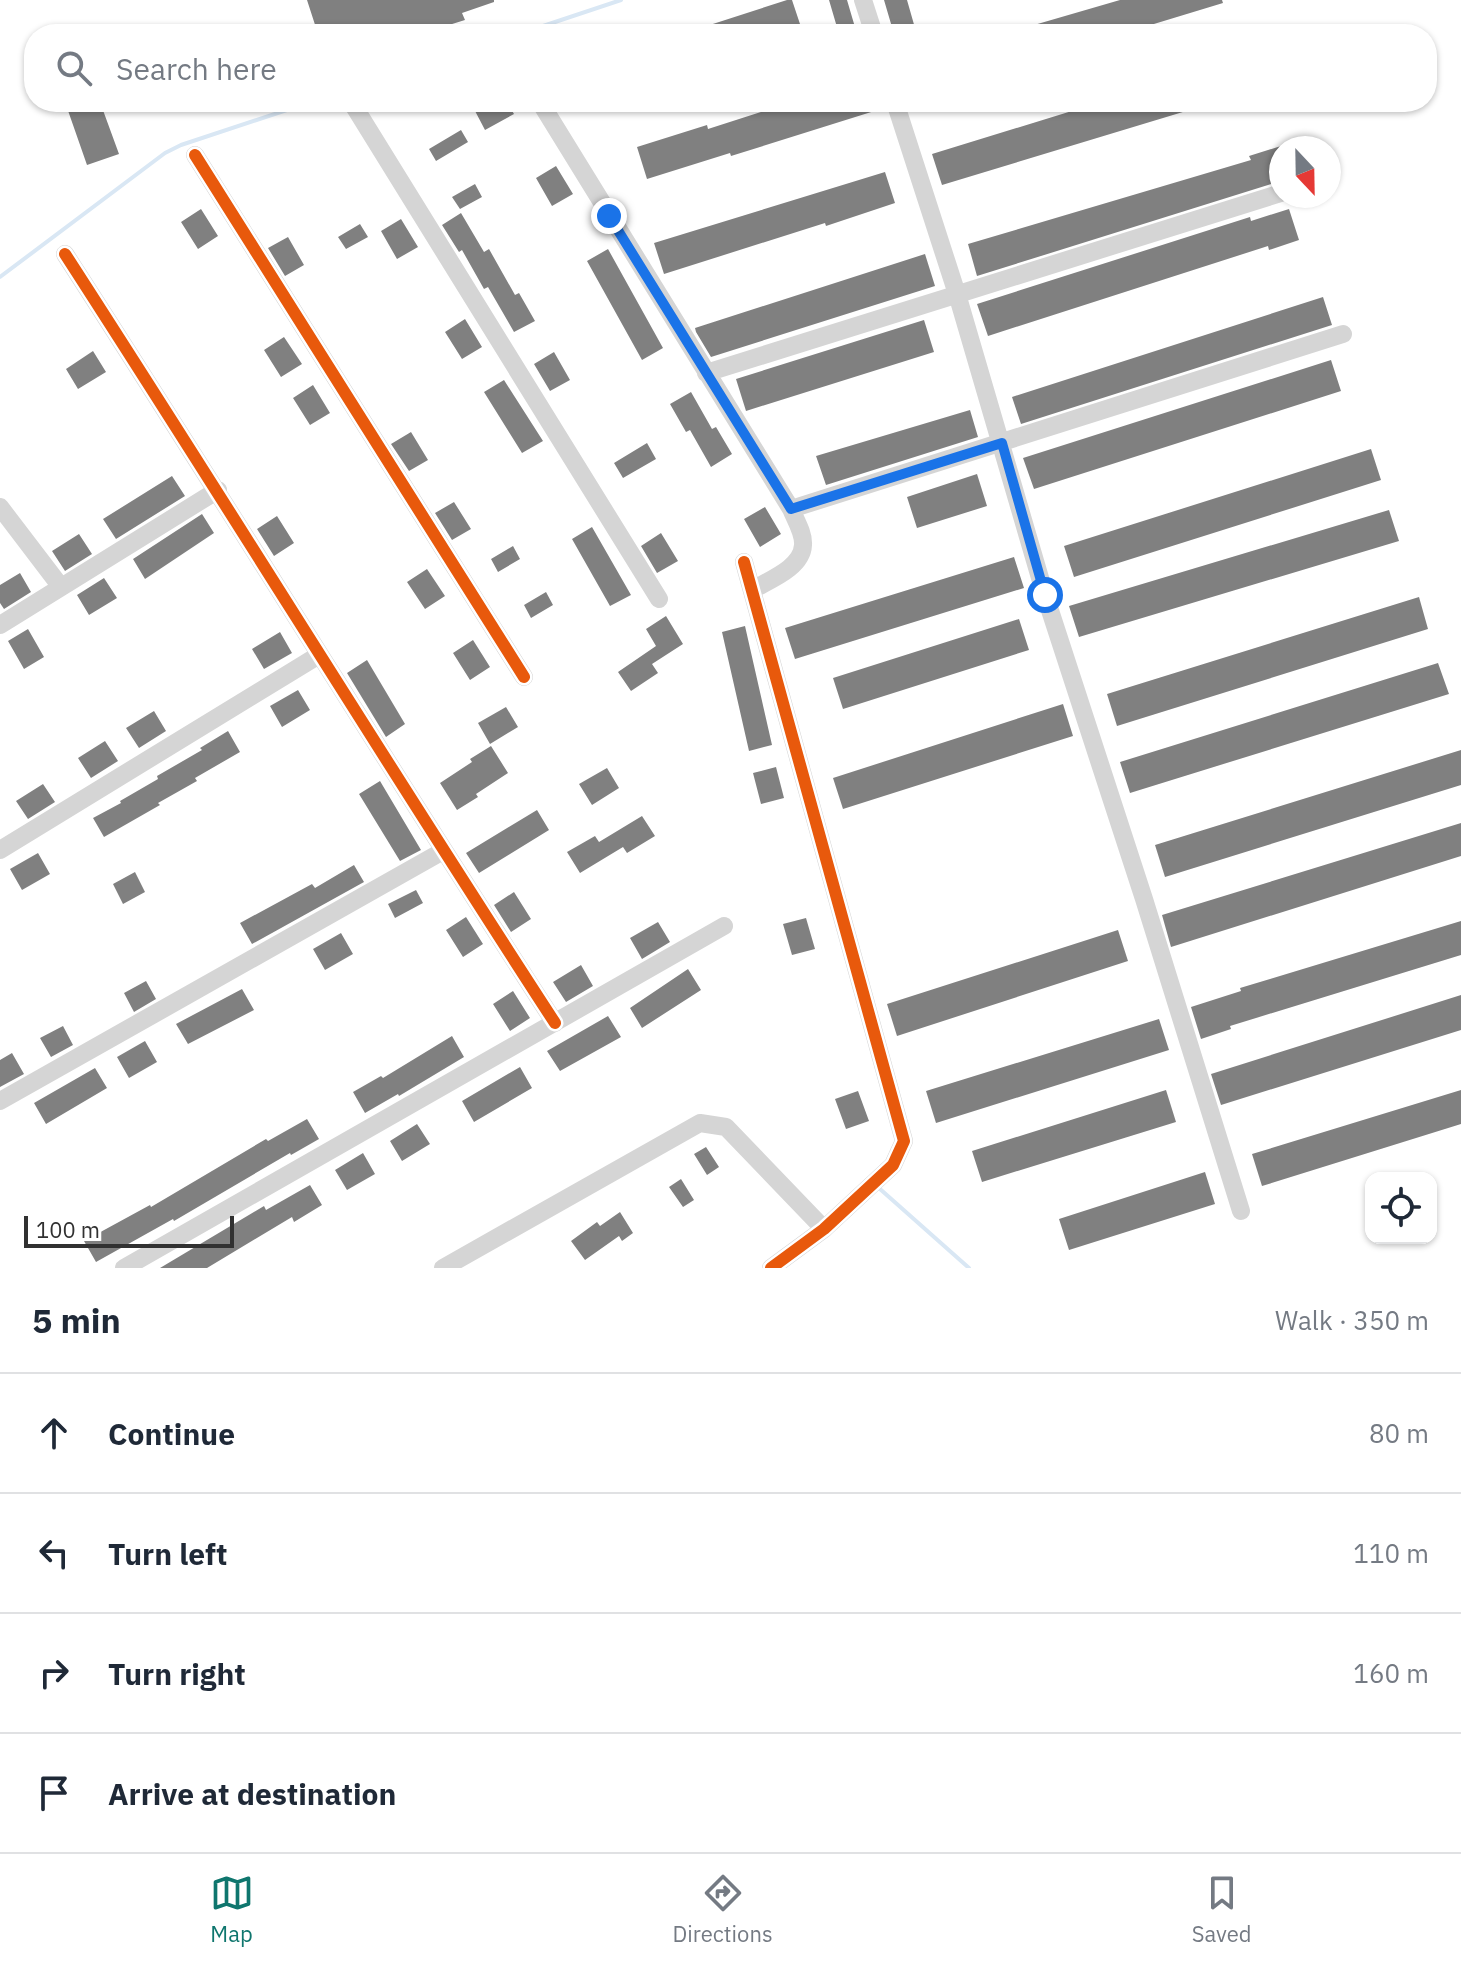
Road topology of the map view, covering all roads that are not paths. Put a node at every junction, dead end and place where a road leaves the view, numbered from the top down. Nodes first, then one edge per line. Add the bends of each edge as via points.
1 (863, 0) edge
2 (871, 24) edge
3 (358, 112) edge
4 (546, 112) edge
5 (898, 112) edge
6 (195, 155) dead end
7 (1269, 197) edge
8 (65, 254) dead end
9 (957, 294) junction
10 (1343, 334) dead end
11 (706, 373) junction
12 (1002, 443) junction
13 (218, 490) junction
14 (0, 507) edge
15 (791, 509) junction
16 (744, 562) dead end
17 (61, 587) junction
18 (752, 590) junction
19 (659, 599) dead end
20 (0, 625) edge
21 (319, 655) junction
22 (524, 677) dead end
23 (0, 850) edge
24 (443, 851) junction
25 (724, 926) dead end
26 (555, 1023) junction
27 (0, 1101) edge
28 (1241, 1211) dead end
29 (824, 1229) junction
30 (124, 1268) edge
31 (443, 1268) edge
32 (771, 1268) edge

1 - 2 street
3 - 19 street
4 - 11 street
5 - 9 street
6 - 22 street
7 - 9 street
8 - 13 street
9 - 11 street
9 - 12 street
10 - 12 street
11 - 15 street
12 - 15 street
12 - 28 street via 1045,595
13 - 17 street
13 - 21 street
14 - 17 street
15 - 18 street via 804,548 793,566
16 - 18 street
17 - 20 street
18 - 29 street via 904,1141 893,1165
21 - 23 street
21 - 24 street
24 - 26 street
24 - 27 street
25 - 26 street
26 - 30 street
29 - 31 street via 726,1127 700,1123
29 - 32 street

